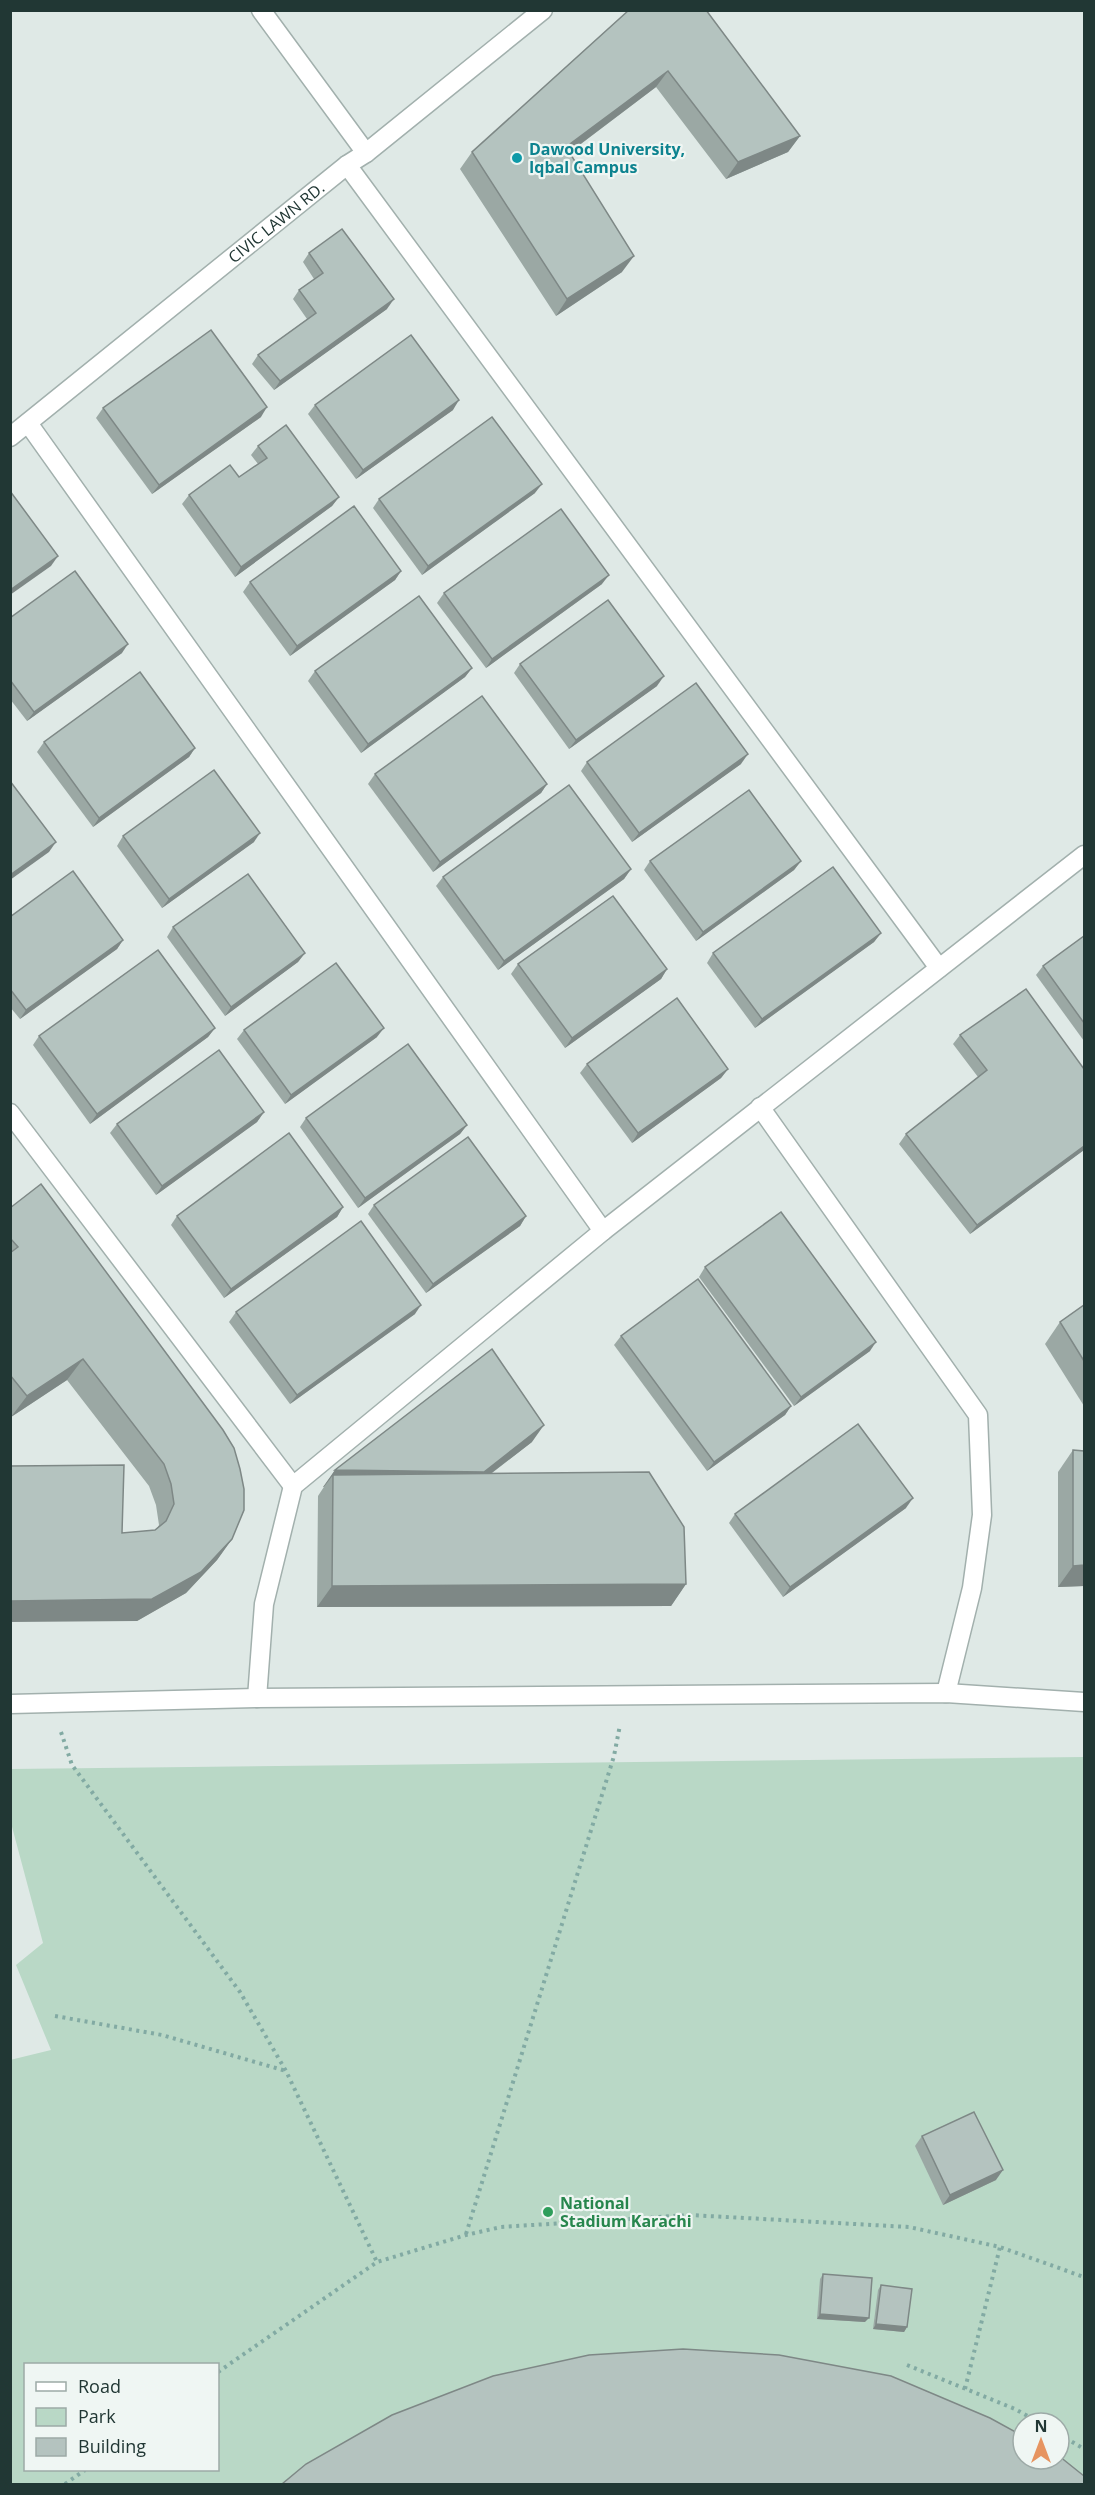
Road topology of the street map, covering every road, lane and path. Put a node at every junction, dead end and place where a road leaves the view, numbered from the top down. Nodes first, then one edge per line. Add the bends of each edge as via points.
1 (261, 10) edge
2 (543, 10) edge
3 (366, 153) junction
4 (347, 165) junction
5 (28, 423) junction
6 (10, 437) edge
7 (1084, 855) edge
8 (939, 968) junction
9 (760, 1107) junction
10 (10, 1113) edge
11 (603, 1231) junction
12 (293, 1486) junction
13 (946, 1693) junction
14 (626, 1695) junction
15 (257, 1698) junction
16 (1084, 1702) edge
17 (51, 1703) junction
18 (10, 1704) edge
19 (55, 2016) dead end
20 (286, 2071) junction
21 (466, 2235) junction
22 (1000, 2247) junction
23 (377, 2262) junction
24 (1084, 2277) edge
25 (907, 2365) dead end
26 (219, 2371) edge
27 (965, 2389) junction
28 (1019, 2411) edge
29 (1071, 2441) edge
30 (1084, 2449) edge
31 (82, 2471) edge
32 (65, 2484) edge

1 - 3 street
2 - 3 street, CIVIC LAWN RD.
3 - 4 street, CIVIC LAWN RD.
4 - 5 street, CIVIC LAWN RD.
4 - 8 street
5 - 6 street, CIVIC LAWN RD.
5 - 11 street
7 - 8 street
8 - 9 street
9 - 11 street
9 - 13 street via 978,1415 982,1515 972,1588
10 - 12 street
11 - 12 street
12 - 15 street via 264,1604
13 - 14 street
13 - 16 street
14 - 15 street
14 - 21 path via 614,1756
15 - 17 street
17 - 18 street
17 - 20 path via 72,1765 240,1992
19 - 20 path via 162,2035
20 - 23 path
21 - 22 path via 501,2227 690,2215 909,2227
21 - 23 path
22 - 24 path
22 - 27 path
23 - 26 path
25 - 27 path
27 - 28 path
29 - 30 path
31 - 32 path

